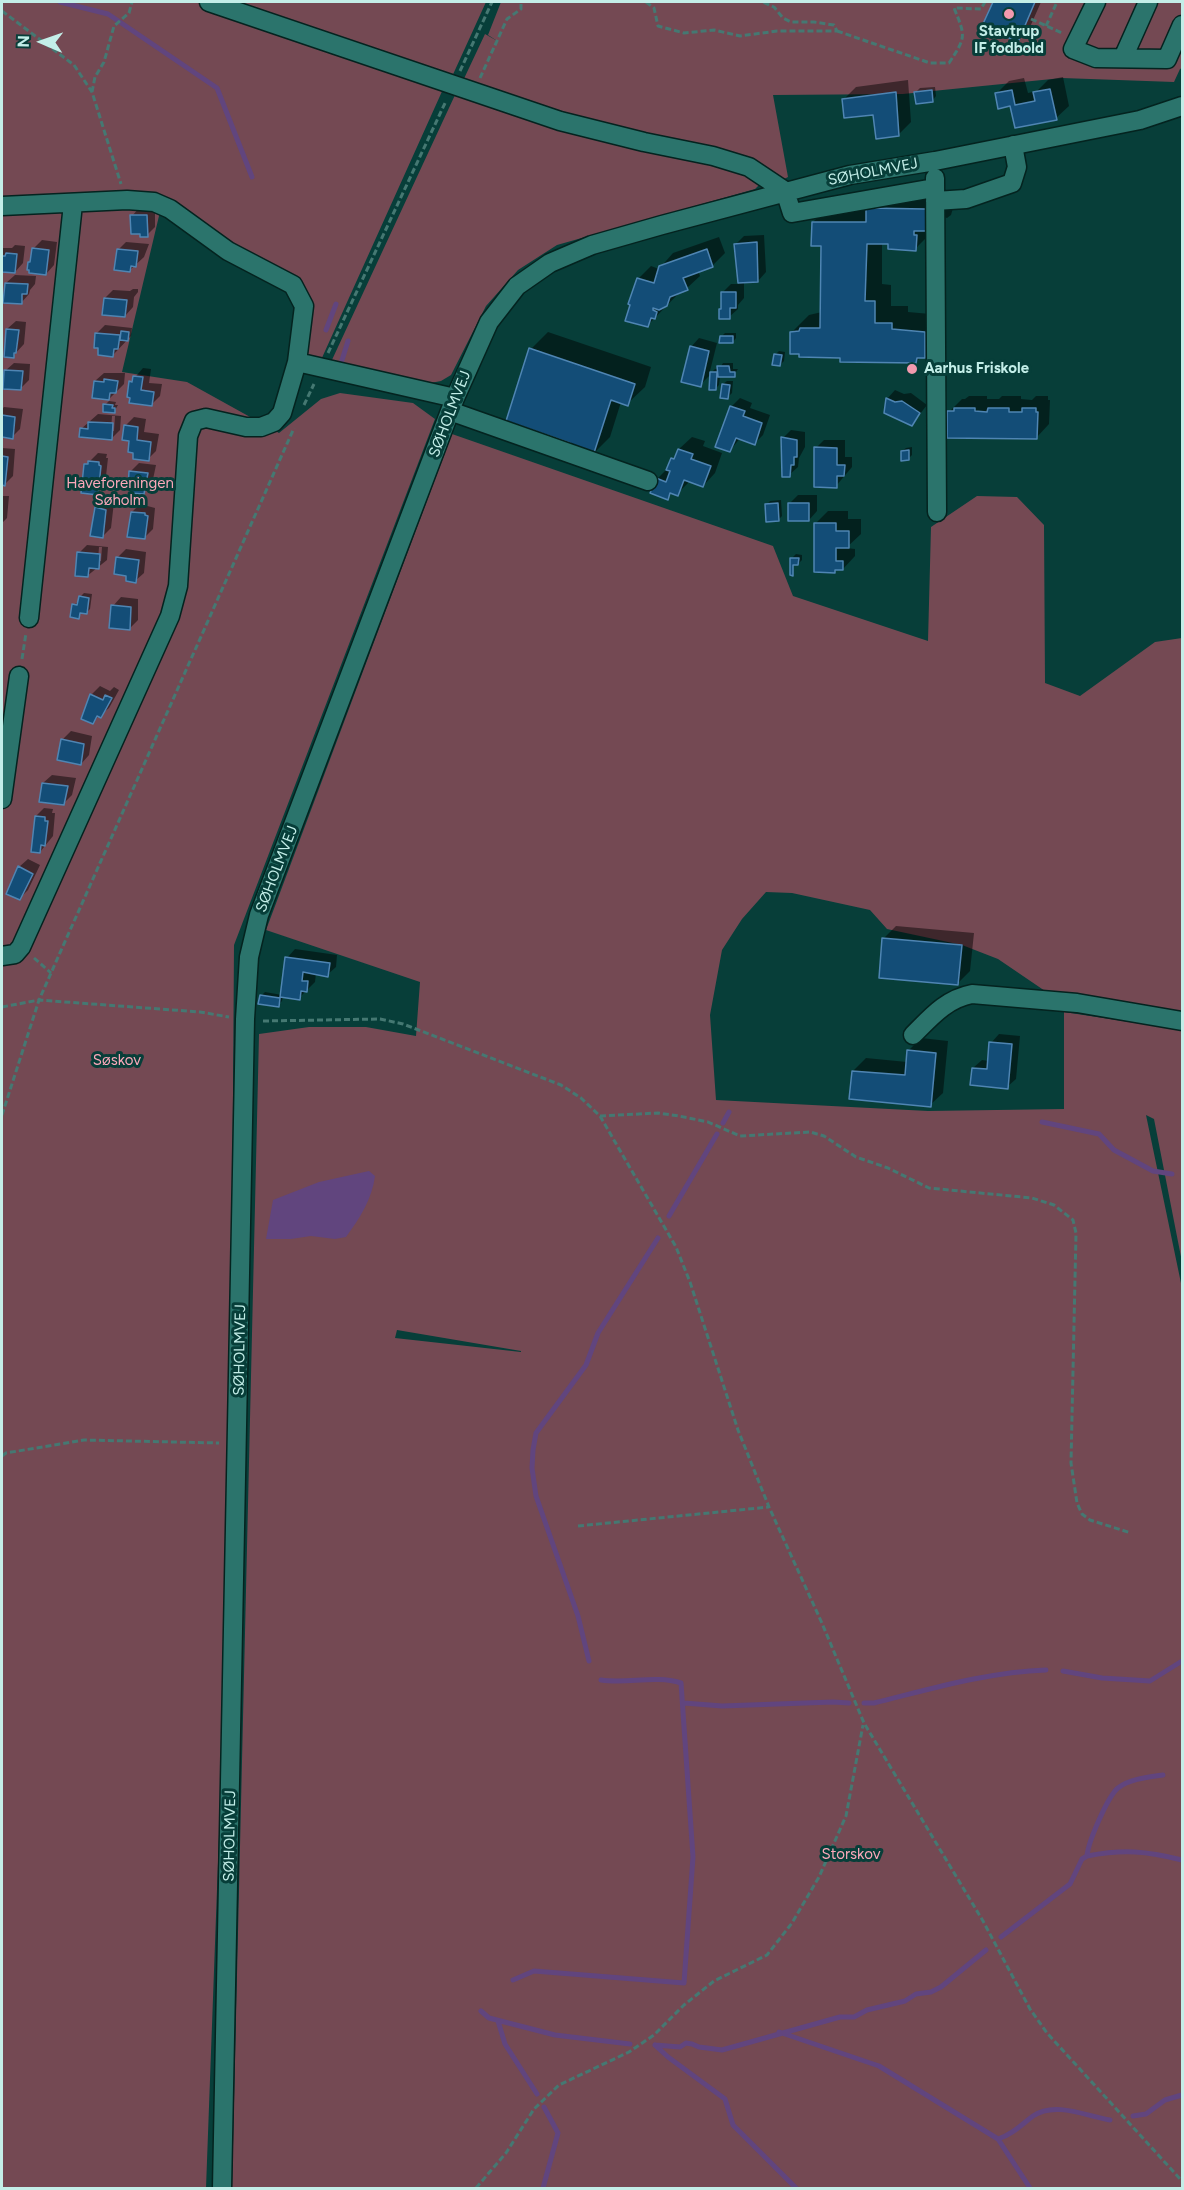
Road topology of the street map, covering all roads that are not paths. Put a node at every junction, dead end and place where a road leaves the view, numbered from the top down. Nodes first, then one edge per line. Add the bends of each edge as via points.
1 (209, 2) edge
2 (1096, 2) edge
3 (1149, 2) edge
4 (1182, 25) edge
5 (1123, 58) junction
6 (1182, 106) edge
7 (1013, 145) junction
8 (934, 161) junction
9 (785, 191) junction
10 (935, 194) junction
11 (73, 204) junction
12 (2, 206) edge
13 (297, 362) junction
14 (452, 404) junction
15 (648, 481) dead end
16 (938, 512) dead end
17 (29, 618) road end
18 (19, 676) road end
19 (2, 799) edge
20 (2, 956) edge
21 (1182, 1021) edge
22 (914, 1035) dead end
23 (222, 2188) edge

1 - 9 street via 560,121 749,167
2 - 5 street via 1073,49 1096,58
3 - 5 street
4 - 5 street via 1167,59
6 - 7 street, SØHOLMVEJ via 1140,120
7 - 8 street, SØHOLMVEJ
7 - 10 street via 1017,167 1012,183 966,199
8 - 9 street, SØHOLMVEJ
8 - 10 street
9 - 10 street via 792,213
9 - 14 street, SØHOLMVEJ via 592,245 550,263 518,286 489,322
10 - 16 street
11 - 12 street
11 - 13 street via 154,202 228,251 293,285 304,306
11 - 17 street
13 - 14 street
13 - 20 street via 282,413 274,422 246,427 206,418 195,421 188,436 178,586 170,616 21,947 15,954
14 - 15 street
14 - 23 street, SØHOLMVEJ via 260,915 249,957
18 - 19 street
21 - 22 street via 1077,1003 972,994 943,1005

